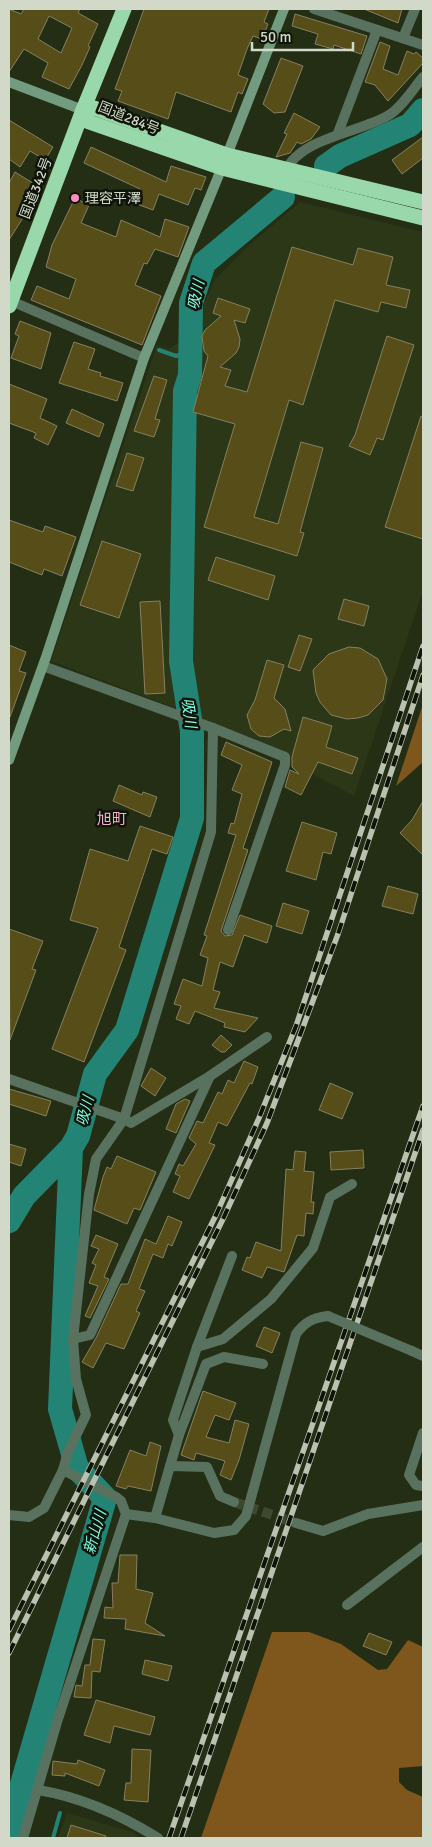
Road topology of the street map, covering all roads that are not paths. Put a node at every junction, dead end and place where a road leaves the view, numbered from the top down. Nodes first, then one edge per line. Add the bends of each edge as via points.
1 (124, 9) edge
2 (284, 9) edge
3 (314, 9) edge
4 (416, 9) edge
5 (377, 30) junction
6 (403, 38) junction
7 (423, 45) edge
8 (423, 77) edge
9 (9, 82) edge
10 (83, 110) junction
11 (338, 133) junction
12 (224, 162) junction
13 (286, 171) junction
14 (423, 202) edge
15 (423, 218) edge
16 (10, 303) edge
17 (144, 358) junction
18 (43, 666) junction
19 (208, 726) junction
20 (9, 760) edge
21 (228, 930) dead end
22 (268, 1037) dead end
23 (210, 1076) junction
24 (9, 1079) edge
25 (124, 1119) junction
26 (352, 1184) dead end
27 (232, 1256) dead end
28 (73, 1339) junction
29 (197, 1347) junction
30 (423, 1356) edge
31 (262, 1364) dead end
32 (423, 1433) edge
33 (179, 1435) junction
34 (170, 1466) junction
35 (63, 1470) junction
36 (423, 1486) edge
37 (234, 1502) tunnel mouth
38 (423, 1506) edge
39 (126, 1514) junction
40 (9, 1515) edge
41 (156, 1518) junction
42 (296, 1523) tunnel mouth
43 (423, 1547) edge
44 (347, 1605) dead end
45 (38, 1790) junction
46 (23, 1838) edge
47 (158, 1838) edge

1 - 10 highway, 国道342号
2 - 12 street
3 - 5 street
4 - 6 street
5 - 6 street
5 - 11 street
6 - 7 street
8 - 11 street via 391,114 372,124
9 - 10 street
10 - 12 highway, 国道284号 via 94,108
10 - 16 highway, 国道342号
11 - 13 street via 289,162
12 - 13 highway, 国道284号
12 - 15 highway, 国道284号
12 - 17 street
13 - 14 highway, 国道284号
16 - 17 street
17 - 18 street
18 - 19 street
18 - 20 street
19 - 21 street via 285,757 285,765
19 - 25 street via 211,832
22 - 23 street
23 - 25 street via 131,1123
23 - 28 street via 90,1335
24 - 25 street
25 - 28 street via 96,1159 89,1194
26 - 29 street via 330,1197 313,1248 271,1299 222,1339
27 - 29 street
28 - 35 street via 76,1379 86,1415
29 - 33 street via 173,1420
30 - 41 street, bridge via 328,1316 304,1323 296,1334 246,1516 234,1530 214,1533
31 - 33 street via 224,1357 206,1364
32 - 36 street via 409,1475 416,1485
33 - 34 street
34 - 37 street via 207,1467 220,1496
34 - 41 street
35 - 39 street via 109,1492 121,1501
35 - 40 street via 44,1508 29,1517
38 - 42 street via 368,1514 324,1530
39 - 41 street
39 - 45 street via 56,1722
43 - 44 street
45 - 46 street
45 - 47 street via 65,1794 127,1819

